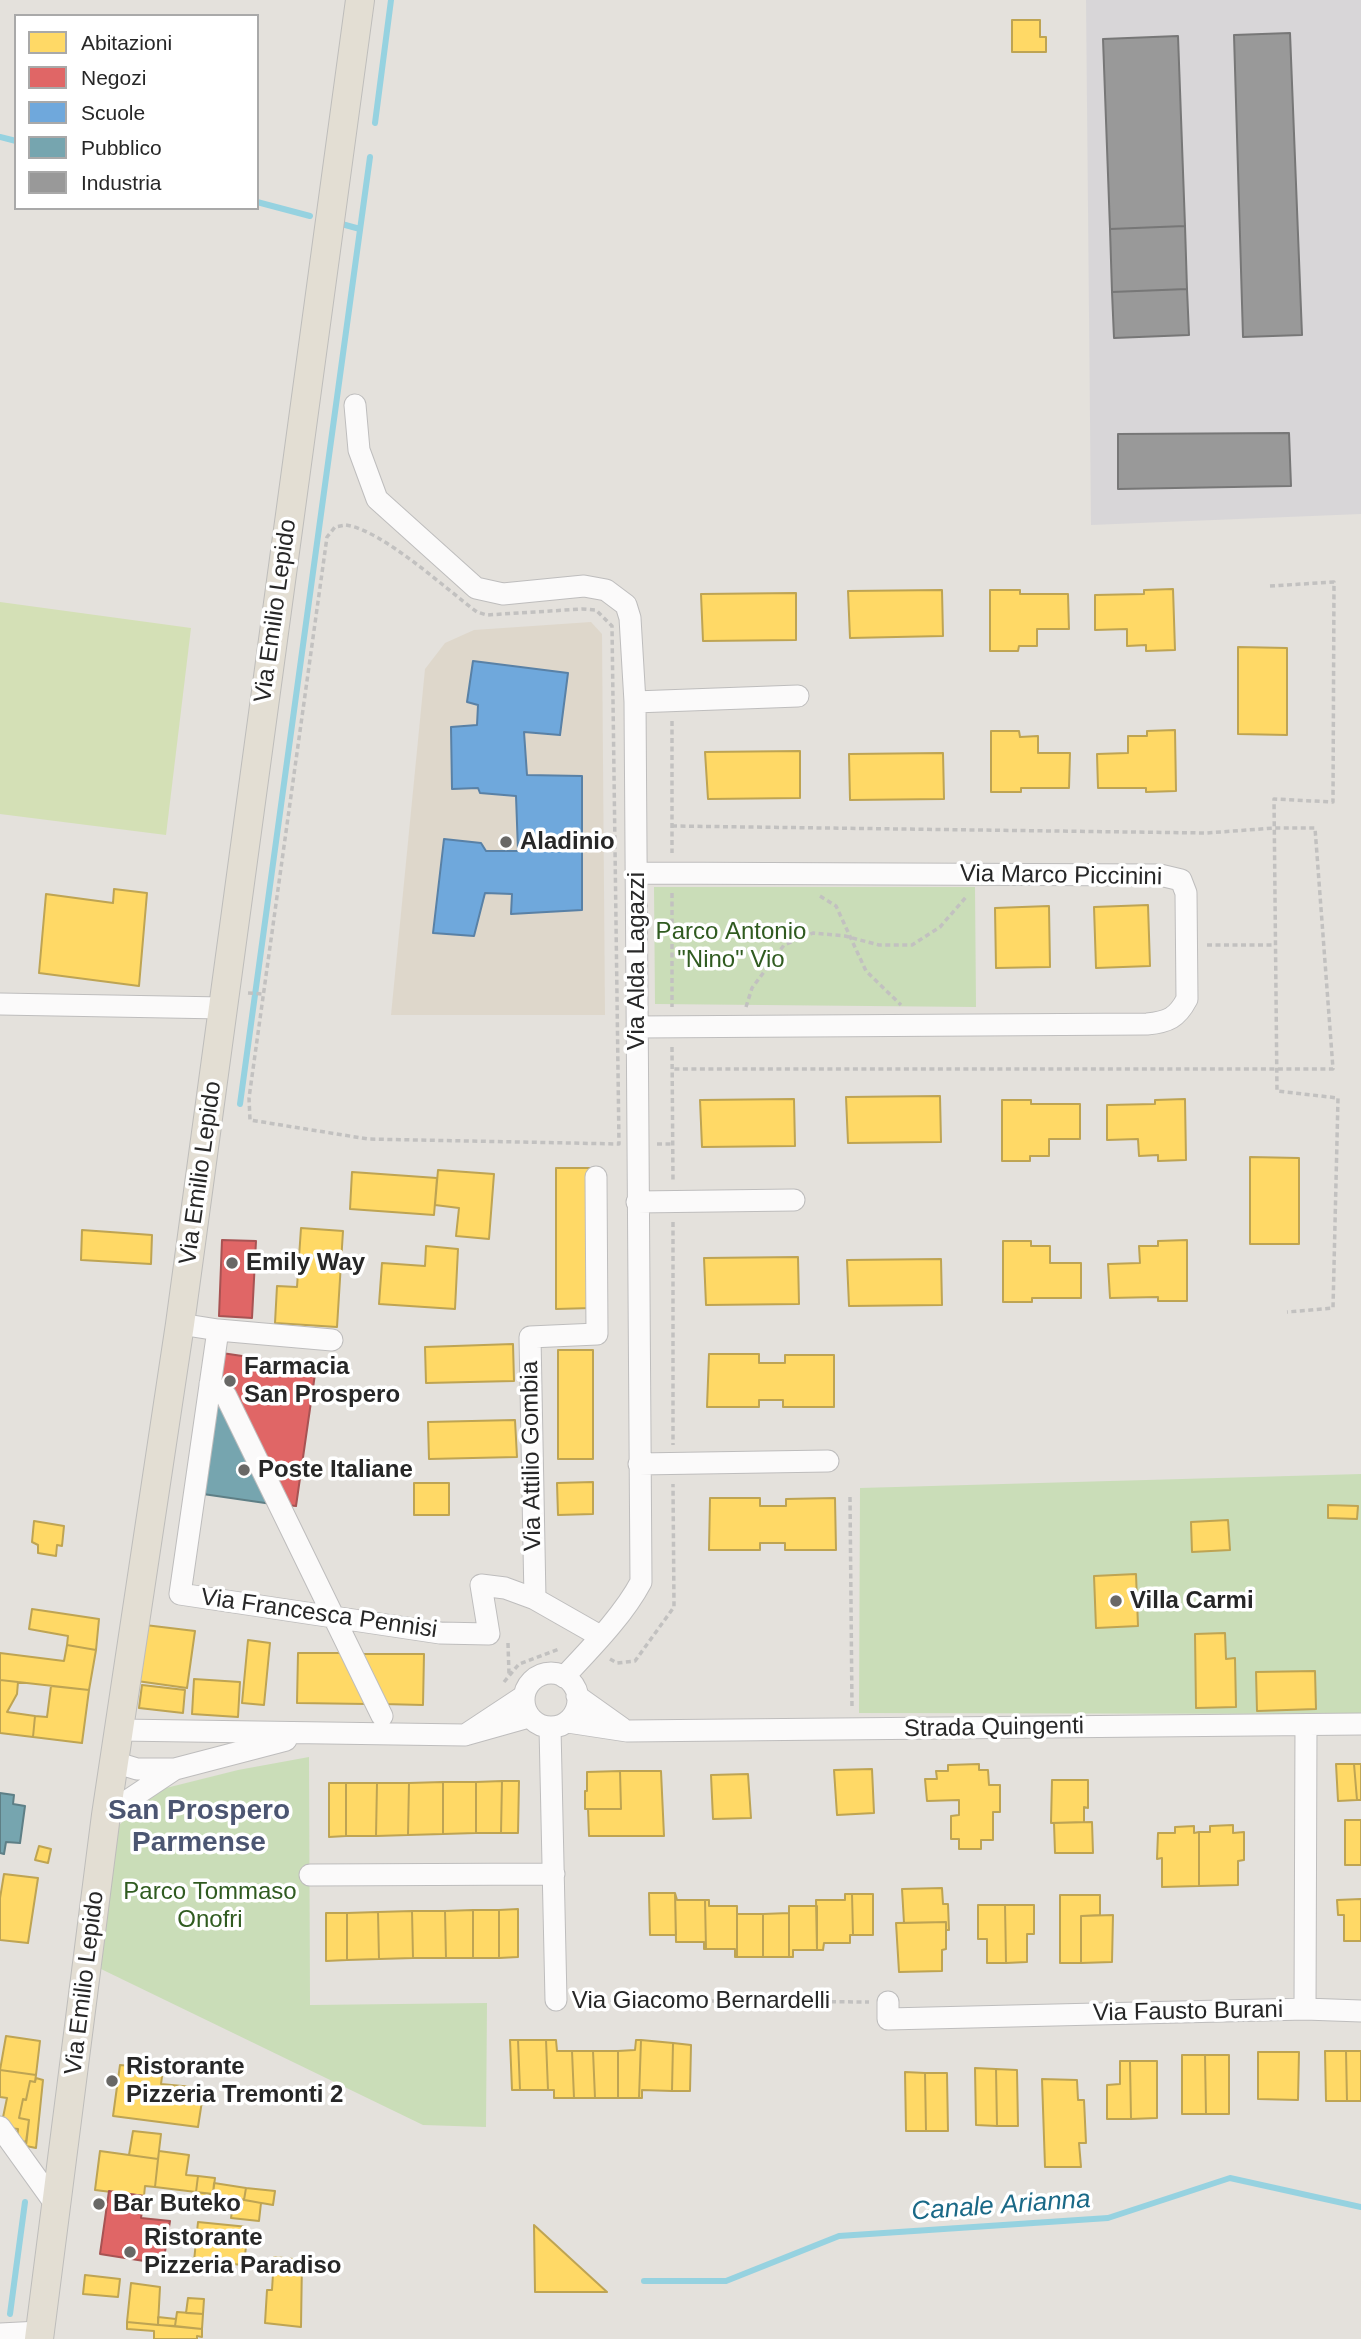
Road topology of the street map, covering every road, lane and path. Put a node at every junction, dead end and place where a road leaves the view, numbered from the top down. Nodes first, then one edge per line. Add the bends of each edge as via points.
1 (359, 2) edge
2 (355, 405) dead end
3 (1270, 586) dead end
4 (798, 696) dead end
5 (672, 700) junction
6 (635, 702) junction
7 (672, 826) junction
8 (1274, 828) junction
9 (636, 873) junction
10 (672, 873) junction
11 (790, 873) junction
12 (975, 874) junction
13 (851, 938) junction
14 (1186, 945) junction
15 (1275, 945) junction
16 (247, 992) dead end
17 (262, 994) junction
18 (0, 1004) edge
19 (223, 1008) junction
20 (924, 1025) junction
21 (672, 1026) junction
22 (740, 1026) junction
23 (637, 1027) junction
24 (673, 1069) junction
25 (1276, 1070) junction
26 (596, 1177) dead end
27 (794, 1200) dead end
28 (638, 1202) junction
29 (673, 1202) junction
30 (1287, 1312) dead end
31 (180, 1324) junction
32 (218, 1330) junction
33 (332, 1340) dead end
34 (210, 1384) junction
35 (828, 1461) dead end
36 (639, 1464) junction
37 (673, 1464) junction
38 (850, 1497) dead end
39 (535, 1599) junction
40 (334, 1617) junction
41 (596, 1641) junction
42 (563, 1646) dead end
43 (564, 1677) junction
44 (502, 1686) dead end
45 (524, 1696) junction
46 (577, 1696) junction
47 (382, 1716) dead end
48 (529, 1717) junction
49 (1361, 1724) edge
50 (559, 1725) junction
51 (1306, 1725) junction
52 (852, 1729) junction
53 (119, 1730) junction
54 (627, 1731) junction
55 (315, 1733) junction
56 (466, 1735) junction
57 (114, 1762) junction
58 (175, 1769) junction
59 (106, 1815) junction
60 (554, 1874) junction
61 (310, 1875) dead end
62 (556, 2000) joint
63 (888, 2002) joint
64 (1305, 2009) junction
65 (1361, 2011) edge
66 (0, 2127) edge
67 (56, 2205) junction
68 (0, 2334) edge
69 (39, 2335) edge

1 - 19 main road, Via Emilio Lepido
2 - 6 street, Via Alda Lagazzi via 359,450 377,499 476,587 503,594 584,586 606,590 626,605
3 - 8 path via 1334,582 1333,802 1274,799
4 - 5 street
5 - 6 street
5 - 7 path
6 - 9 street, Via Alda Lagazzi
7 - 8 path via 1207,834
7 - 10 path
8 - 15 path
8 - 25 path via 1315,828 1333,1069
9 - 10 street, Via Marco Piccinini
9 - 23 street, Via Alda Lagazzi
10 - 11 street, Via Marco Piccinini
10 - 21 path
11 - 12 street, Via Marco Piccinini
11 - 13 path via 836,906
12 - 13 path via 966,897 940,927 912,944 879,945
12 - 14 street, Via Marco Piccinini via 1160,875 1181,880 1186,893
13 - 20 path via 866,971
13 - 22 path via 813,933 784,945 752,988
14 - 15 path
14 - 20 street, Via Marco Piccinini via 1187,999 1180,1013 1168,1021
15 - 25 path
16 - 17 path
17 - 17 path via 250,1120 368,1139 619,1144 612,626 596,610 477,612 382,540 357,527 335,527 327,537
18 - 19 street
19 - 31 main road, Via Emilio Lepido
20 - 22 street, Via Marco Piccinini
21 - 22 street, Via Marco Piccinini
21 - 23 street, Via Marco Piccinini
21 - 24 path
23 - 28 street, Via Alda Lagazzi
24 - 25 path
24 - 29 path
25 - 30 path via 1277,1091 1338,1098 1333,1308
26 - 39 street, Via Attilio Gombia via 597,1334 530,1337
27 - 29 street
28 - 29 street
28 - 36 street, Via Alda Lagazzi
29 - 37 path
31 - 32 street
31 - 53 main road, Via Emilio Lepido
32 - 33 street
32 - 34 street, Via Francesca Pennisi
34 - 40 street via 226,1396
34 - 40 street, Via Francesca Pennisi via 180,1594
35 - 37 street
36 - 37 street
36 - 41 street, Via Alda Lagazzi via 641,1582
37 - 41 path via 674,1607 635,1661 617,1664
38 - 52 path
39 - 40 street, Via Francesca Pennisi via 481,1585 489,1634 440,1633
39 - 41 street
40 - 47 street
41 - 43 street, Via Alda Lagazzi
42 - 44 path via 519,1664
43 - 45 street via 539,1676
43 - 46 street
45 - 48 street
45 - 56 street
46 - 50 street via 576,1710
46 - 54 street
48 - 50 street via 535,1723
48 - 56 street
49 - 51 street, Strada Quingenti
50 - 54 street, Strada Quingenti
50 - 60 street, Via Giacomo Bernardelli
51 - 52 street, Strada Quingenti
51 - 64 street, Via Fausto Burani
52 - 54 street, Strada Quingenti
53 - 55 street
53 - 57 main road, Via Emilio Lepido
55 - 56 street
55 - 58 street
57 - 58 street via 137,1769
57 - 59 main road, Via Emilio Lepido
58 - 59 street
59 - 67 main road, Via Emilio Lepido
60 - 61 street
60 - 62 street, Via Giacomo Bernardelli
62 - 63 path, Via Giacomo Bernardelli
63 - 64 street, Via Fausto Burani via 888,2019
64 - 65 street
66 - 67 street
67 - 69 main road, Via Emilio Lepido
68 - 69 street

